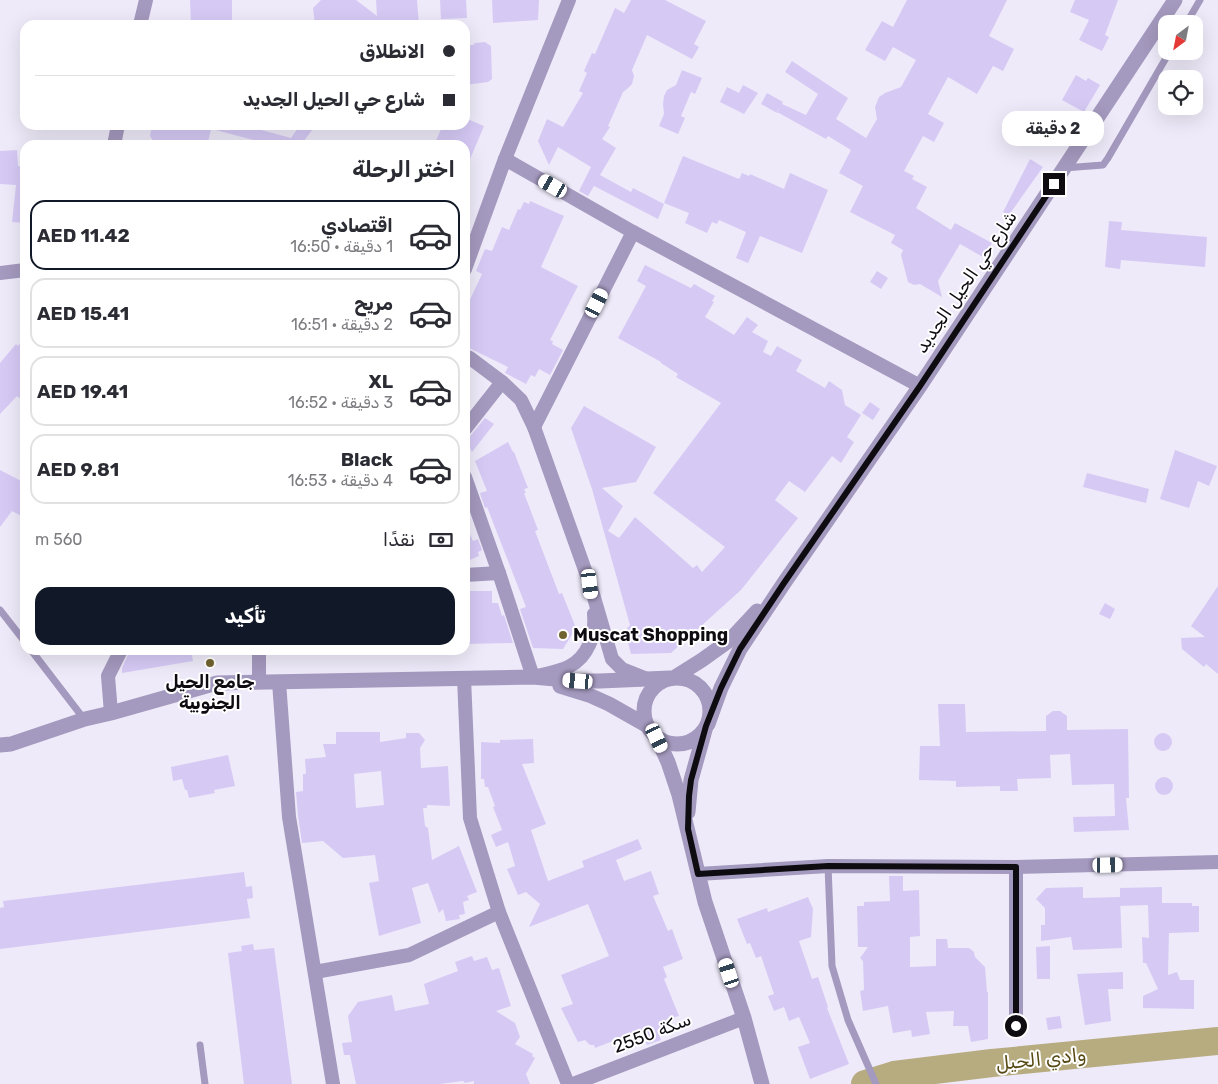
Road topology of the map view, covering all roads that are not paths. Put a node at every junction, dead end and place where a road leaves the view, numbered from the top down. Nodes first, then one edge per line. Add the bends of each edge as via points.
1 (146, 0) edge
2 (569, 0) edge
3 (1176, 0) edge
4 (1200, 0) edge
5 (1191, 15) edge
6 (141, 20) edge
7 (1165, 60) edge
8 (505, 159) junction
9 (1064, 168) junction
10 (633, 232) junction
11 (470, 254) edge
12 (20, 271) edge
13 (0, 273) edge
14 (470, 358) edge
15 (502, 382) junction
16 (920, 386) junction
17 (470, 423) edge
18 (534, 427) junction
19 (470, 490) edge
20 (499, 573) junction
21 (470, 575) edge
22 (784, 583) junction
23 (590, 584) junction
24 (0, 610) edge
25 (20, 636) edge
26 (35, 655) edge
27 (118, 655) edge
28 (260, 655) edge
29 (533, 677) junction
30 (464, 678) junction
31 (673, 678) junction
32 (647, 680) junction
33 (259, 682) junction
34 (279, 682) junction
35 (111, 713) junction
36 (84, 719) junction
37 (646, 725) junction
38 (707, 725) junction
39 (657, 738) junction
40 (0, 745) edge
41 (688, 829) junction
42 (1218, 862) edge
43 (828, 866) junction
44 (1016, 867) junction
45 (698, 874) junction
46 (499, 912) junction
47 (315, 972) junction
48 (744, 1018) junction
49 (1016, 1026) dead end
50 (200, 1045) dead end
51 (205, 1084) edge
52 (333, 1084) edge
53 (568, 1084) edge
54 (573, 1084) edge
55 (762, 1084) edge
56 (876, 1084) edge

1 - 6 street
2 - 8 street
3 - 9 street, شارع حي الحيل الجديد
4 - 5 lane
7 - 9 lane via 1102,165
8 - 10 street
8 - 11 street
9 - 16 street, شارع حي الحيل الجديد
10 - 16 street
10 - 18 street
12 - 13 street
14 - 15 street
15 - 17 street
15 - 18 street via 521,400
16 - 22 street, شارع حي الحيل الجديد
18 - 23 street
19 - 20 street
20 - 21 street
20 - 29 street
22 - 31 street via 730,640
22 - 38 street via 740,649
23 - 29 street via 595,624 587,651 573,666
23 - 32 street via 612,659 622,669
24 - 25 lane
26 - 36 lane
27 - 35 street via 108,676
28 - 33 street
29 - 30 street
29 - 32 street via 578,681
29 - 37 street via 589,695
30 - 34 street
30 - 46 street via 470,818
31 - 32 street
31 - 37 street via 652,687 643,705
31 - 38 street via 685,678 701,688 710,705
33 - 34 street
33 - 35 street via 217,683
34 - 47 street via 289,817
35 - 36 street
36 - 40 street
37 - 39 street
38 - 39 street via 694,740 685,743 675,744
38 - 41 street via 691,780
39 - 41 street via 674,779
41 - 45 street
42 - 44 street
43 - 44 street
43 - 45 street
43 - 56 lane via 832,966 848,1020
44 - 49 street
45 - 48 street
46 - 47 street via 409,955
46 - 53 street
47 - 52 street
48 - 54 street, سكة 2550
48 - 55 street
50 - 51 lane

